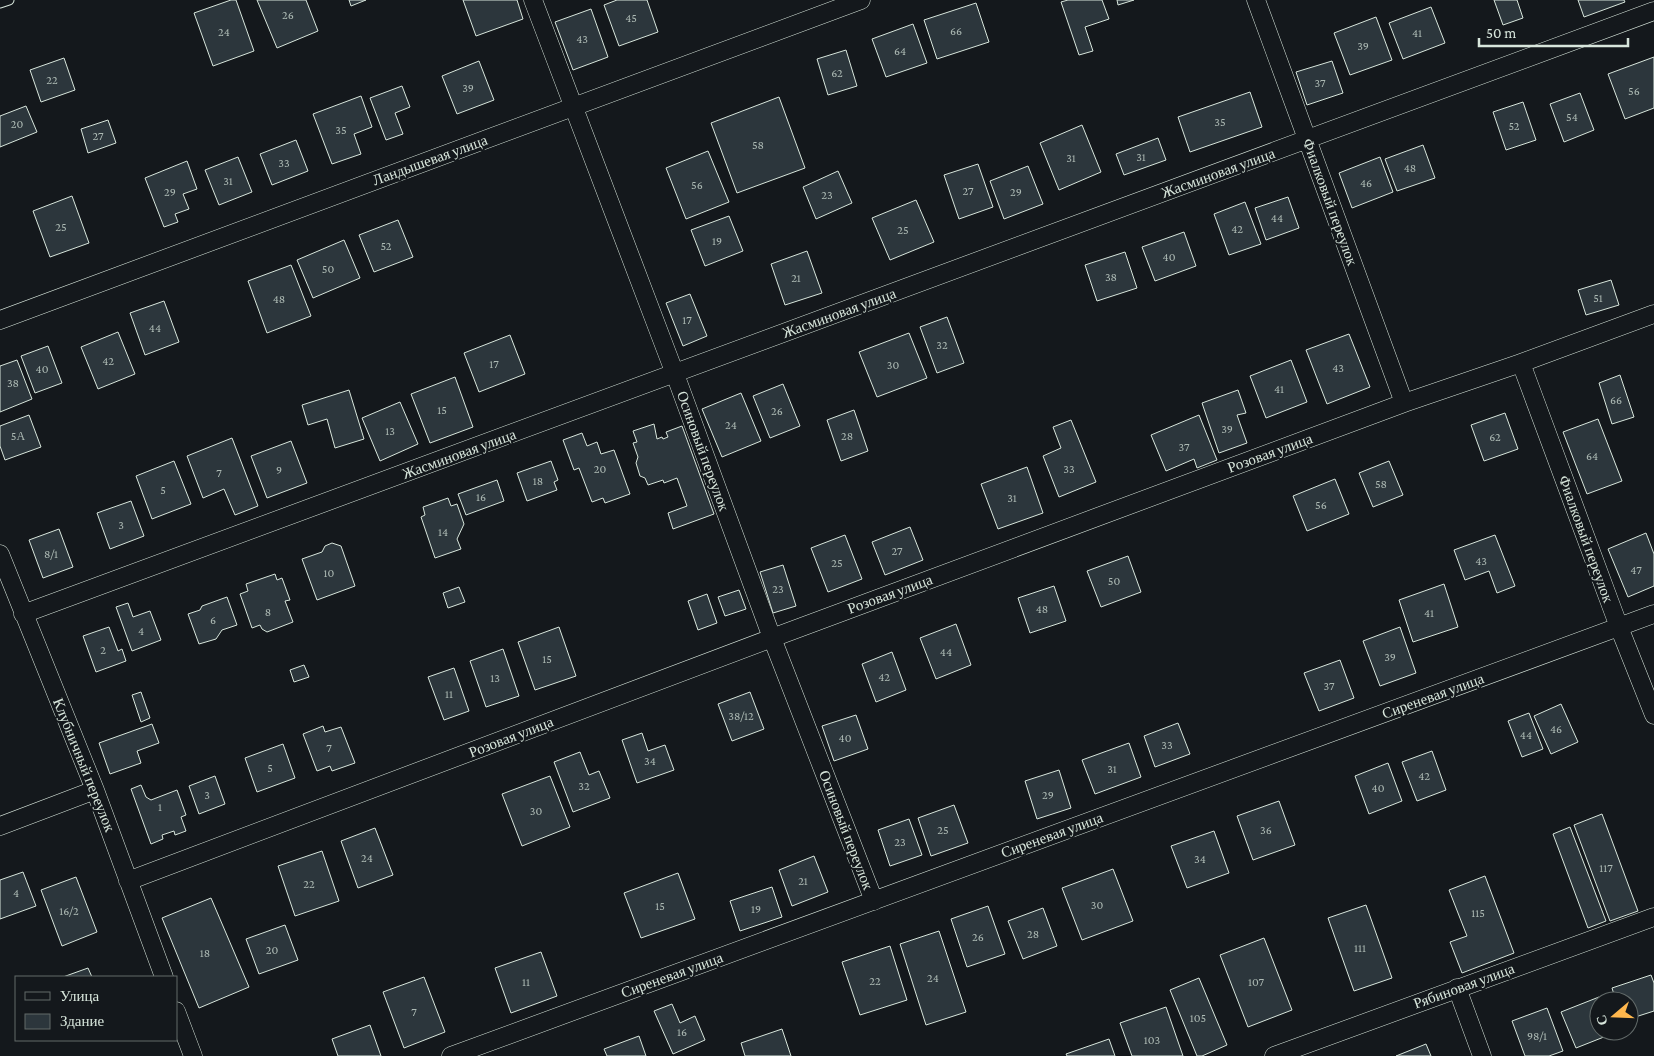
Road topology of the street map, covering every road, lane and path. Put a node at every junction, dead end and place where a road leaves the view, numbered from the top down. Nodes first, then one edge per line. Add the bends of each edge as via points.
1 (9, 0) edge
2 (532, 0) edge
3 (861, 0) edge
4 (1256, 0) edge
5 (0, 3) edge
6 (1654, 12) edge
7 (573, 107) junction
8 (1307, 140) junction
9 (1654, 314) edge
10 (0, 320) edge
11 (1521, 363) junction
12 (675, 374) junction
13 (1404, 403) junction
14 (0, 554) edge
15 (23, 614) junction
16 (1654, 614) edge
17 (1619, 627) junction
18 (772, 638) junction
19 (1654, 715) edge
20 (95, 790) junction
21 (0, 826) edge
22 (128, 881) junction
23 (874, 901) junction
24 (1654, 917) edge
25 (164, 976) edge
26 (1457, 988) junction
27 (178, 1016) edge
28 (193, 1056) edge
29 (450, 1056) edge
30 (1274, 1056) edge
31 (1482, 1056) edge

1 - 5 lane
2 - 7 street, Осиновый переулок
3 - 7 street, Ландышевая улица
4 - 8 street, Фиалковый переулок
6 - 8 street, Жасминовая улица
7 - 10 street, Ландышевая улица
7 - 12 street, Осиновый переулок
8 - 12 street, Жасминовая улица
8 - 13 street, Фиалковый переулок
9 - 11 street, Розовая улица
11 - 13 street, Розовая улица
11 - 17 street, Фиалковый переулок
12 - 15 street, Жасминовая улица
12 - 18 street, Осиновый переулок
13 - 18 street, Розовая улица
14 - 15 street, Клубничный переулок
15 - 20 street, Клубничный переулок
16 - 17 street, Сиреневая улица
17 - 19 street, Фиалковый переулок
17 - 23 street, Сиреневая улица
18 - 22 street, Розовая улица
18 - 23 street, Осиновый переулок
20 - 21 street
20 - 22 street, Клубничный переулок
22 - 25 street, Клубничный переулок
23 - 29 street, Сиреневая улица
24 - 26 street, Рябиновая улица
26 - 30 street, Рябиновая улица
26 - 31 street
27 - 28 street

